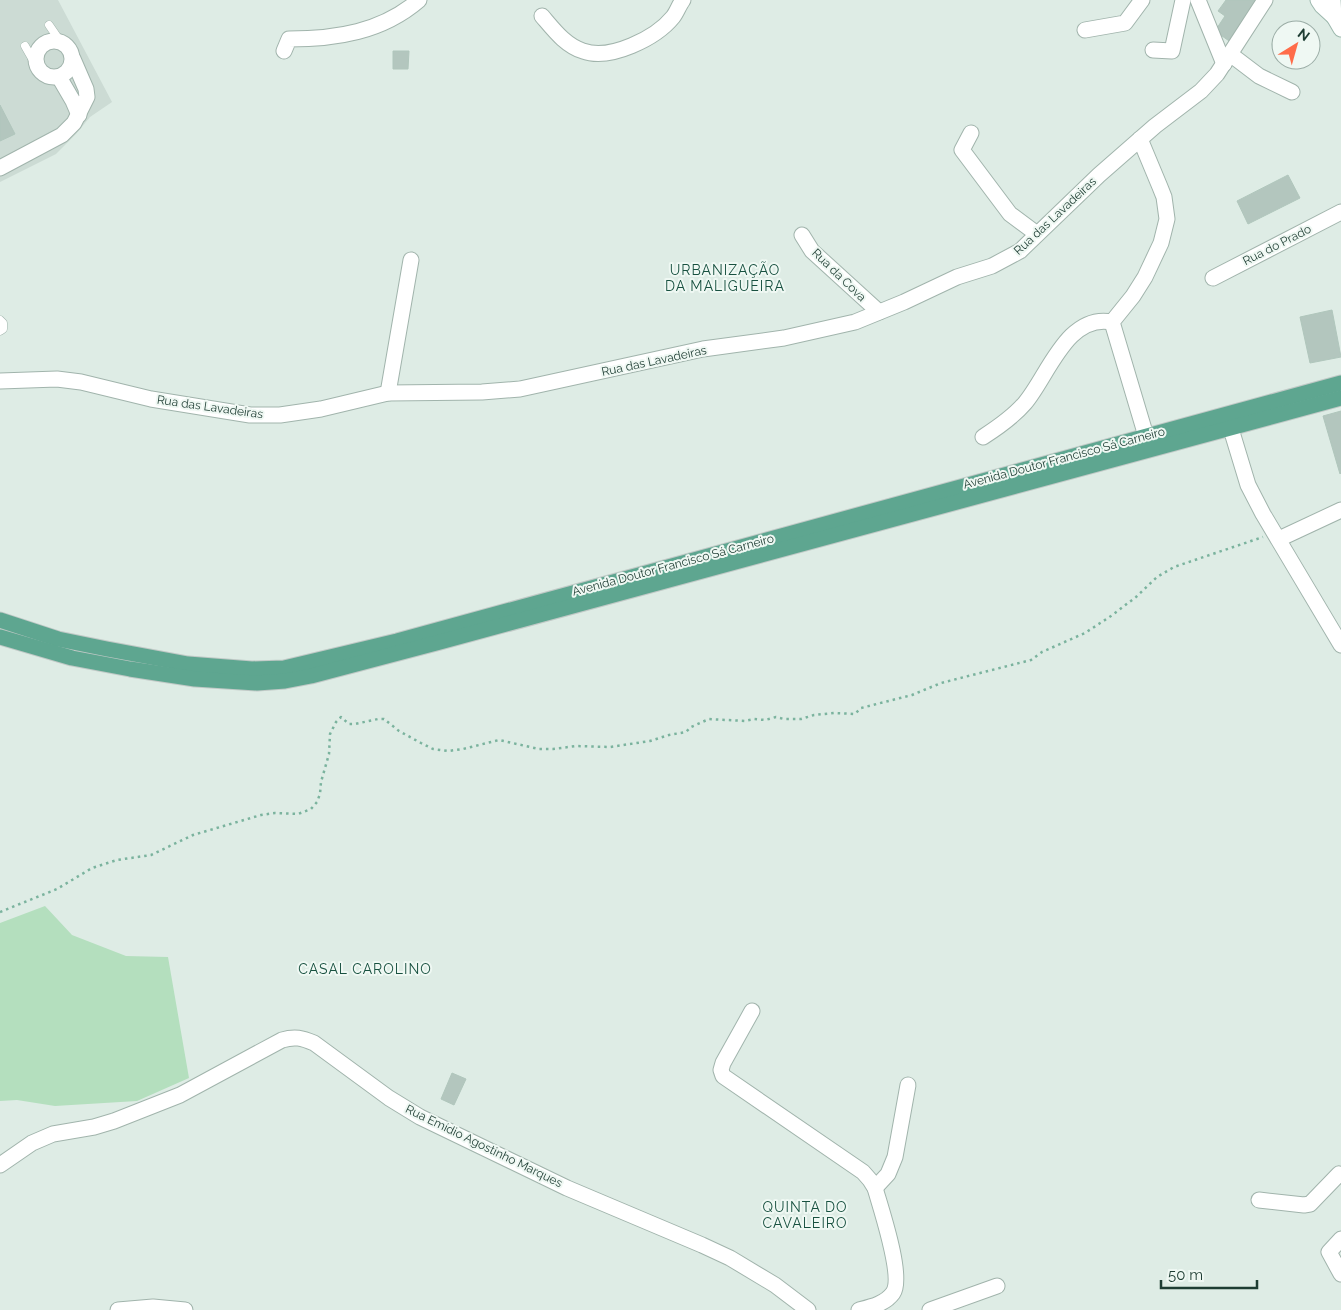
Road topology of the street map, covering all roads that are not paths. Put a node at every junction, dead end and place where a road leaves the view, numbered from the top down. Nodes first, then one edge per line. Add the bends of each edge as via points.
1 (420, 0) edge
2 (683, 0) edge
3 (1142, 0) edge
4 (1183, 0) edge
5 (1198, 0) edge
6 (1265, 0) edge
7 (1318, 0) edge
8 (1333, 0) edge
9 (542, 16) dead end
10 (1338, 23) edge
11 (49, 25) dead end
12 (1085, 30) dead end
13 (60, 41) junction
14 (25, 46) dead end
15 (1153, 50) dead end
16 (284, 52) dead end
17 (1227, 59) junction
18 (73, 60) junction
19 (37, 67) junction
20 (59, 77) junction
21 (1292, 92) dead end
22 (79, 115) junction
23 (971, 133) dead end
24 (1140, 139) junction
25 (0, 168) edge
26 (1341, 212) edge
27 (1038, 234) junction
28 (802, 235) dead end
29 (411, 260) dead end
30 (1213, 278) dead end
31 (878, 312) junction
32 (0, 320) edge
33 (1112, 322) junction
34 (0, 331) edge
35 (0, 380) edge
36 (1341, 383) edge
37 (388, 393) junction
38 (1341, 398) edge
39 (1231, 429) junction
40 (1146, 436) junction
41 (983, 437) dead end
42 (1341, 510) edge
43 (1277, 536) junction
44 (0, 620) edge
45 (0, 637) edge
46 (1341, 645) edge
47 (752, 1011) dead end
48 (908, 1085) dead end
49 (0, 1164) edge
50 (1341, 1175) edge
51 (875, 1188) junction
52 (1259, 1200) dead end
53 (1341, 1239) edge
54 (1341, 1274) edge
55 (997, 1286) dead end
56 (877, 1308) edge
57 (118, 1310) edge
58 (185, 1310) edge
59 (808, 1310) edge
60 (859, 1310) edge
61 (930, 1310) edge

1 - 16 street via 387,22 365,30 325,38 289,39
2 - 9 street via 672,17 648,38 599,54 583,51 563,40
3 - 12 street via 1125,23
4 - 15 street via 1172,51
5 - 17 street
6 - 17 street, Rua das Lavadeiras
7 - 10 street
8 - 10 street
11 - 13 lane
13 - 18 street via 69,48
13 - 19 street via 48,42 38,49
14 - 19 lane
17 - 21 street
17 - 24 street, Rua das Lavadeiras via 1201,91
18 - 20 street via 69,70
18 - 22 street via 87,97
19 - 20 street via 46,76
20 - 22 street
22 - 25 street via 62,135
23 - 27 street via 962,150 1010,214
24 - 27 street, Rua das Lavadeiras
24 - 33 street via 1164,197 1166,219 1161,243 1148,271
26 - 30 street, Rua do Prado
27 - 31 street, Rua das Lavadeiras via 1020,251 992,266 957,276
28 - 31 street, Rua da Cova via 812,250
29 - 37 street
31 - 37 street, Rua das Lavadeiras via 820,331 703,349 520,389
32 - 34 lane via 3,329
33 - 40 street
33 - 41 street via 1103,320 1089,324 1068,340 1025,402
35 - 37 street, Rua das Lavadeiras via 81,382 152,399 250,415 280,415 321,409
36 - 40 main road, Avenida Doutor Francisco Sá Carneiro
38 - 39 main road, Avenida Doutor Francisco Sá Carneiro
39 - 43 street via 1248,485
39 - 45 main road, Avenida Doutor Francisco Sá Carneiro via 286,681 257,683 194,679 72,658
40 - 44 main road, Avenida Doutor Francisco Sá Carneiro via 396,641 284,668 188,664 58,639
42 - 43 street
43 - 46 street
47 - 51 street via 723,1063 723,1076 863,1172
48 - 51 street via 895,1157 888,1174
49 - 59 street, Rua Emídio Agostinho Marques via 52,1134 114,1122 180,1096 282,1040 301,1037 420,1117 567,1188 730,1258
50 - 52 street via 1310,1204
51 - 56 street via 896,1278 893,1292
53 - 54 street via 1329,1252
55 - 61 street
56 - 60 street
57 - 58 street via 153,1307

